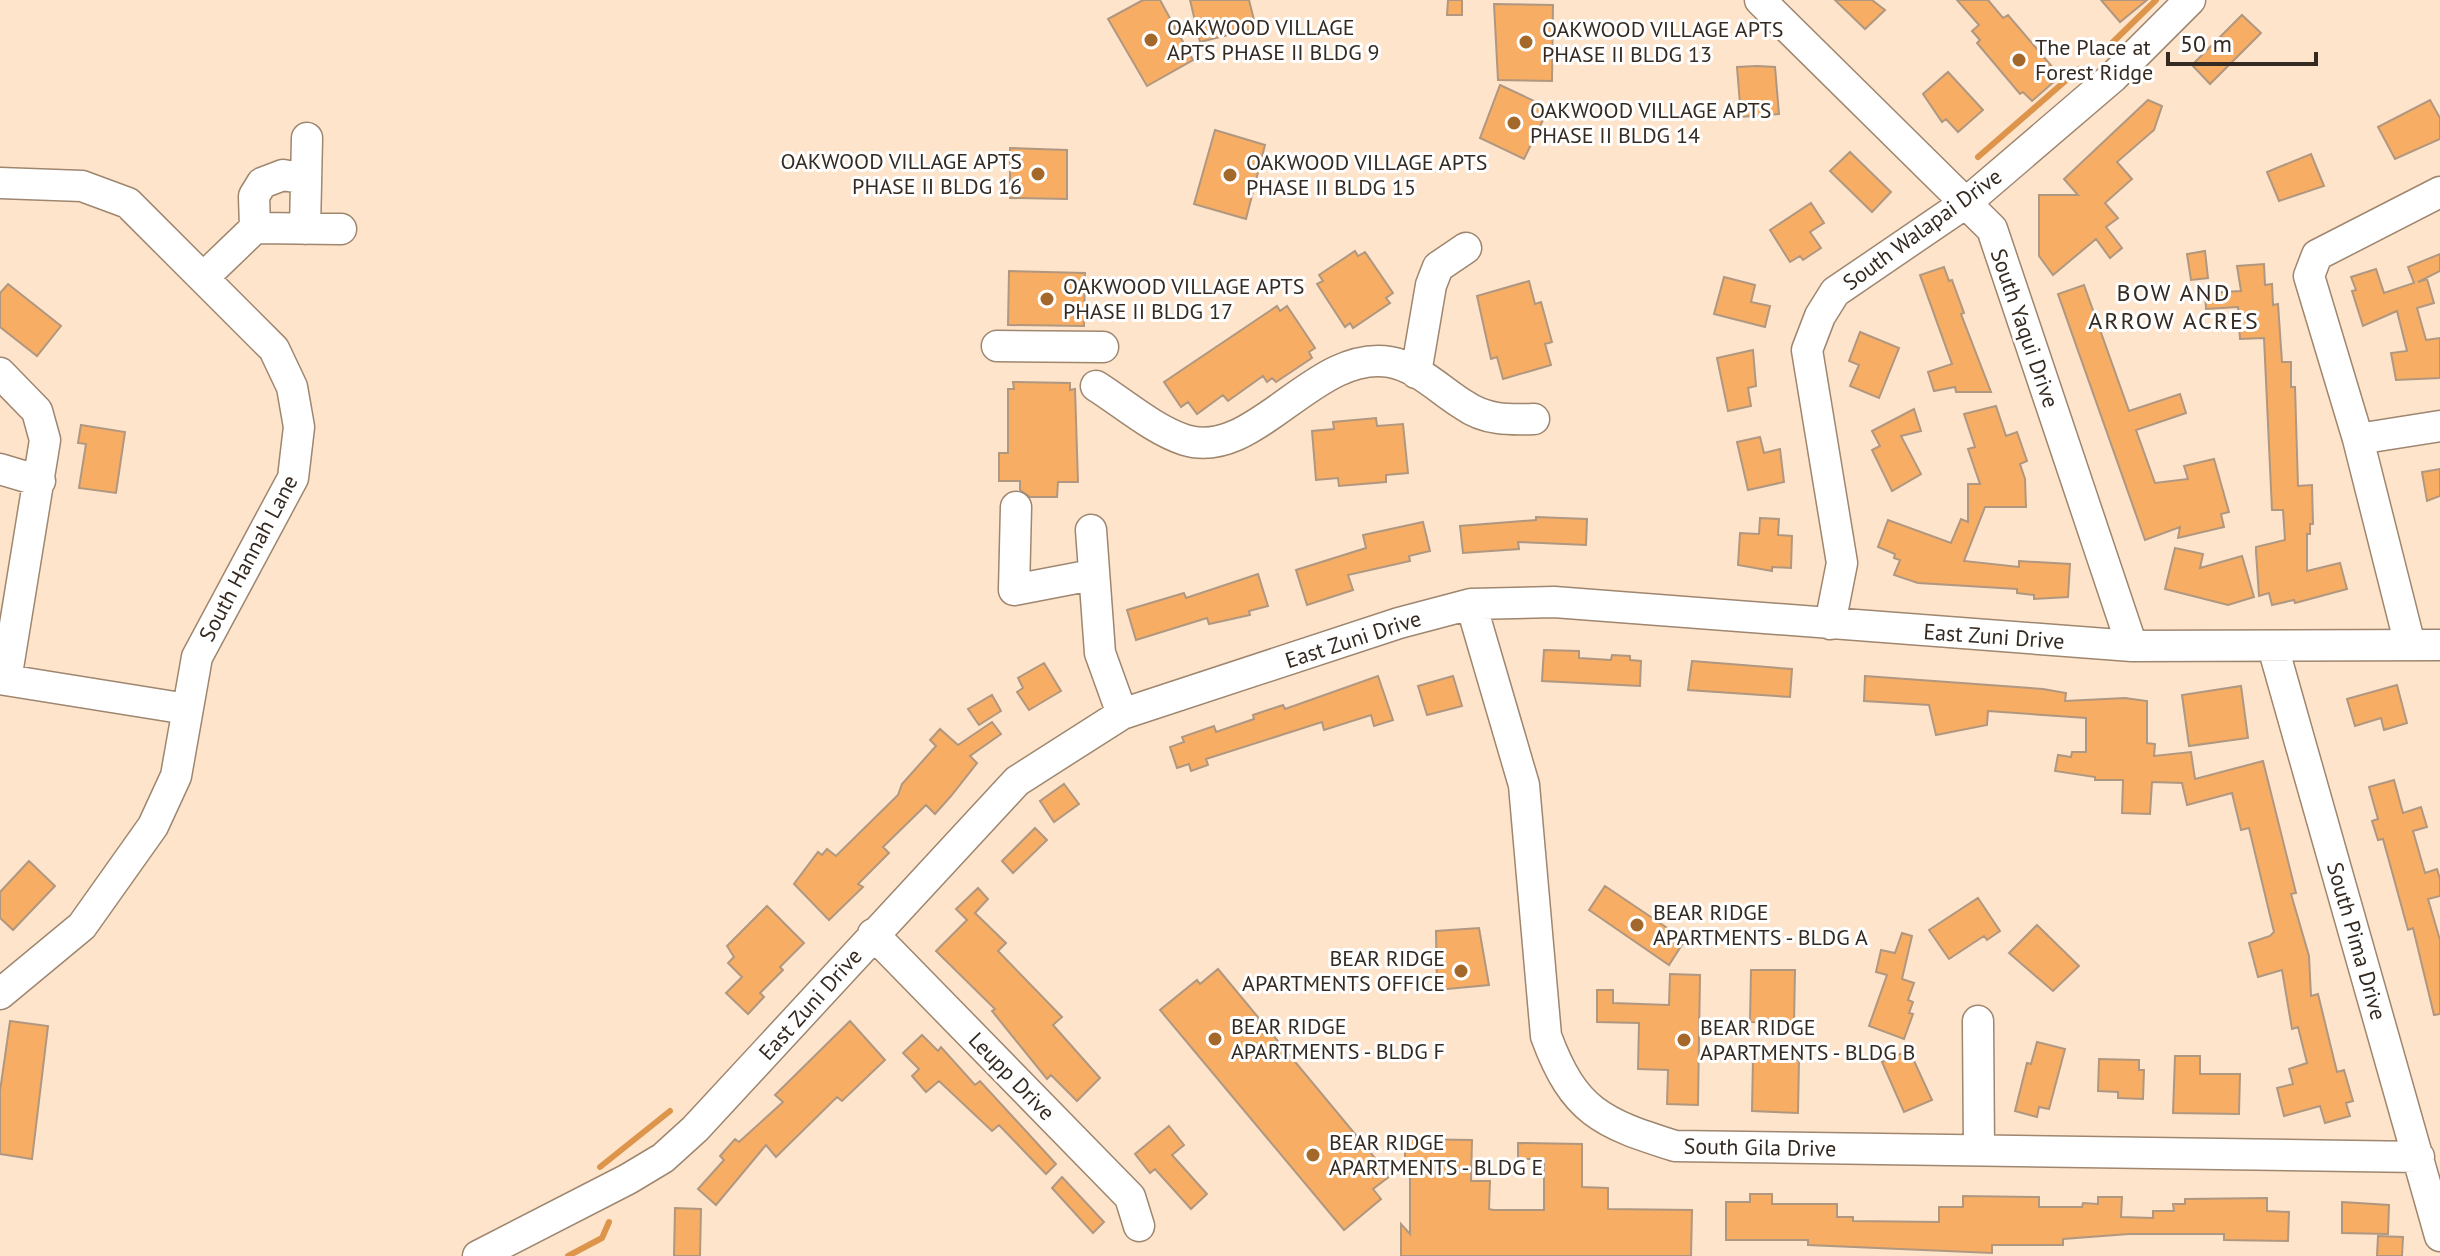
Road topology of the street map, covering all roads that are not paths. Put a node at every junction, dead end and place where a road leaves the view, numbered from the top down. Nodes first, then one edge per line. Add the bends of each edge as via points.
1 (1760, 0) edge
2 (2190, 0) edge
3 (307, 138) dead end
4 (306, 179) junction
5 (0, 183) edge
6 (2440, 192) edge
7 (1967, 202) junction
8 (255, 228) junction
9 (305, 229) junction
10 (341, 229) dead end
11 (1466, 248) dead end
12 (203, 278) junction
13 (997, 346) dead end
14 (1103, 347) dead end
15 (1416, 373) junction
16 (2, 379) edge
17 (1096, 386) dead end
18 (1534, 419) dead end
19 (2440, 426) edge
20 (2358, 439) junction
21 (0, 469) edge
22 (40, 481) junction
23 (1016, 507) dead end
24 (1091, 530) dead end
25 (1092, 575) junction
26 (1471, 604) junction
27 (1830, 624) junction
28 (2410, 645) junction
29 (2440, 645) edge
30 (2132, 646) junction
31 (2273, 647) junction
32 (3, 680) edge
33 (187, 709) junction
34 (1122, 714) junction
35 (873, 934) junction
36 (0, 994) edge
37 (1978, 1021) dead end
38 (1979, 1150) junction
39 (2419, 1157) junction
40 (1139, 1226) dead end
41 (2440, 1236) edge
42 (478, 1256) edge

1 - 7 street, South Yaqui Drive
2 - 7 street, South Walapai Drive via 2113,77
3 - 4 street
4 - 8 street via 283,175 262,183 254,196
4 - 9 street
5 - 12 street, South Hannah Lane via 61,183 115,195
6 - 20 street via 2317,255 2309,276
7 - 27 street, South Walapai Drive via 1835,292 1810,334 1807,350 1842,563
7 - 30 street, South Yaqui Drive via 1992,229
8 - 9 street
8 - 12 street
9 - 10 street
11 - 15 street via 1438,267
12 - 33 street, South Hannah Lane via 274,349 292,387 299,427 293,478 209,629 197,657
13 - 14 street
15 - 17 street via 1392,362 1355,364 1214,443 1186,440
15 - 18 street via 1489,417
16 - 22 street via 27,397 42,424 45,454
19 - 20 street
20 - 28 street
21 - 22 street
22 - 32 street
23 - 25 street via 1014,590
24 - 25 street
25 - 34 street via 1100,653
26 - 27 street, East Zuni Drive via 1554,602
26 - 34 street, East Zuni Drive
26 - 38 street, South Gila Drive via 1524,785 1546,1036 1559,1073 1576,1096 1615,1127 1675,1146
27 - 30 street, East Zuni Drive
28 - 29 street, East Zuni Drive
28 - 31 street, East Zuni Drive
30 - 31 street, East Zuni Drive
31 - 39 street, South Pima Drive
32 - 33 street
33 - 36 street, South Hannah Lane via 176,776 153,826 82,926
34 - 35 street, East Zuni Drive via 1017,781
35 - 40 street, Leupp Drive via 1130,1197
35 - 42 street, East Zuni Drive via 663,1158
37 - 38 street
38 - 39 street, South Gila Drive
39 - 41 street, South Pima Drive

